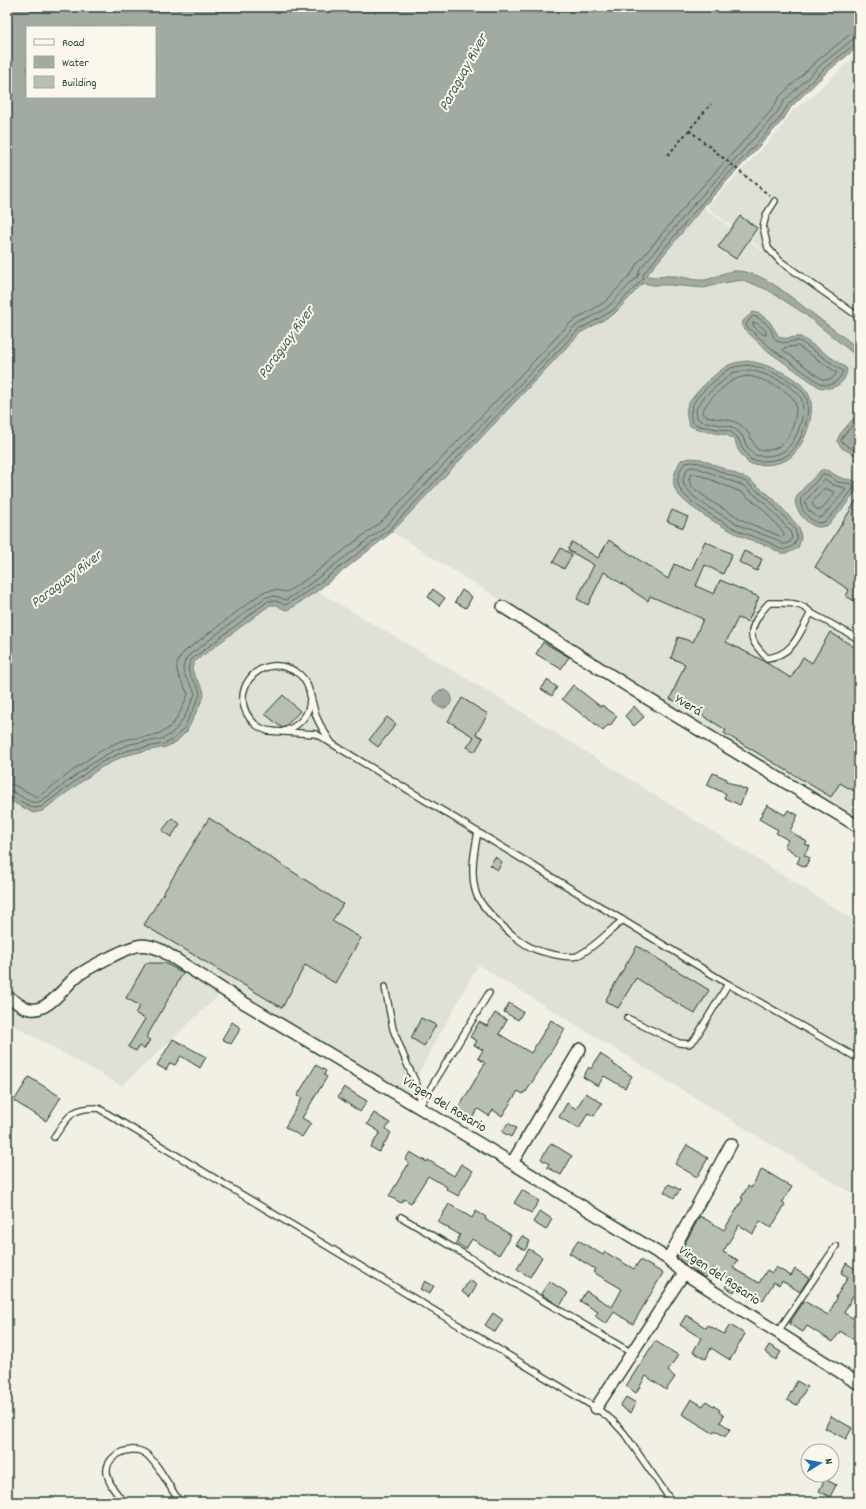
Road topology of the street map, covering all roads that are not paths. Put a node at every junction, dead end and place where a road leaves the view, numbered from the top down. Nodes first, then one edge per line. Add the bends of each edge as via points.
1 (775, 201) road end
2 (859, 317) edge
3 (503, 607) dead end
4 (811, 612) junction
5 (859, 639) edge
6 (310, 694) junction
7 (268, 731) junction
8 (332, 744) junction
9 (859, 828) edge
10 (478, 832) junction
11 (623, 920) junction
12 (728, 984) junction
13 (385, 987) dead end
14 (489, 993) dead end
15 (7, 996) edge
16 (628, 1018) dead end
17 (580, 1049) dead end
18 (859, 1059) edge
19 (419, 1106) junction
20 (54, 1137) dead end
21 (731, 1144) dead end
22 (512, 1163) junction
23 (401, 1217) dead end
24 (836, 1246) dead end
25 (668, 1259) junction
26 (684, 1274) junction
27 (776, 1333) junction
28 (632, 1353) junction
29 (859, 1384) edge
30 (596, 1408) junction
31 (125, 1502) edge
32 (180, 1502) edge
33 (672, 1502) edge

1 - 2 lane via 766,215 763,227 768,248 780,261
3 - 9 street, Yverá
4 - 4 lane via 794,603 769,603 761,612 752,631 752,639 767,658 778,657 795,644
4 - 5 lane
6 - 7 lane via 309,707 301,722 285,731
6 - 7 lane via 298,672 282,665 268,666 253,674 245,685 243,704 250,719
6 - 8 lane via 316,718
7 - 8 lane via 316,734
8 - 10 lane
10 - 11 lane
10 - 11 lane via 473,860 476,894 486,909 532,948 560,956 576,956
11 - 12 lane
12 - 16 lane via 695,1039 688,1044 679,1043
12 - 18 lane
13 - 19 lane via 393,1028 417,1085
14 - 19 lane
15 - 19 street, Virgen del Rosario via 30,1010 38,1009 56,998 77,976 109,958 138,946 152,946
17 - 22 street
19 - 22 street, Virgen del Rosario
20 - 30 lane via 69,1116 83,1108 98,1108
21 - 25 street
22 - 25 street, Virgen del Rosario
23 - 28 lane
24 - 27 lane
25 - 26 street, Virgen del Rosario
26 - 27 street, Virgen del Rosario
26 - 28 street
27 - 29 street, Virgen del Rosario
28 - 30 street
30 - 33 lane via 624,1433
31 - 32 lane via 111,1485 107,1472 110,1461 120,1453 132,1450 142,1452 152,1459

